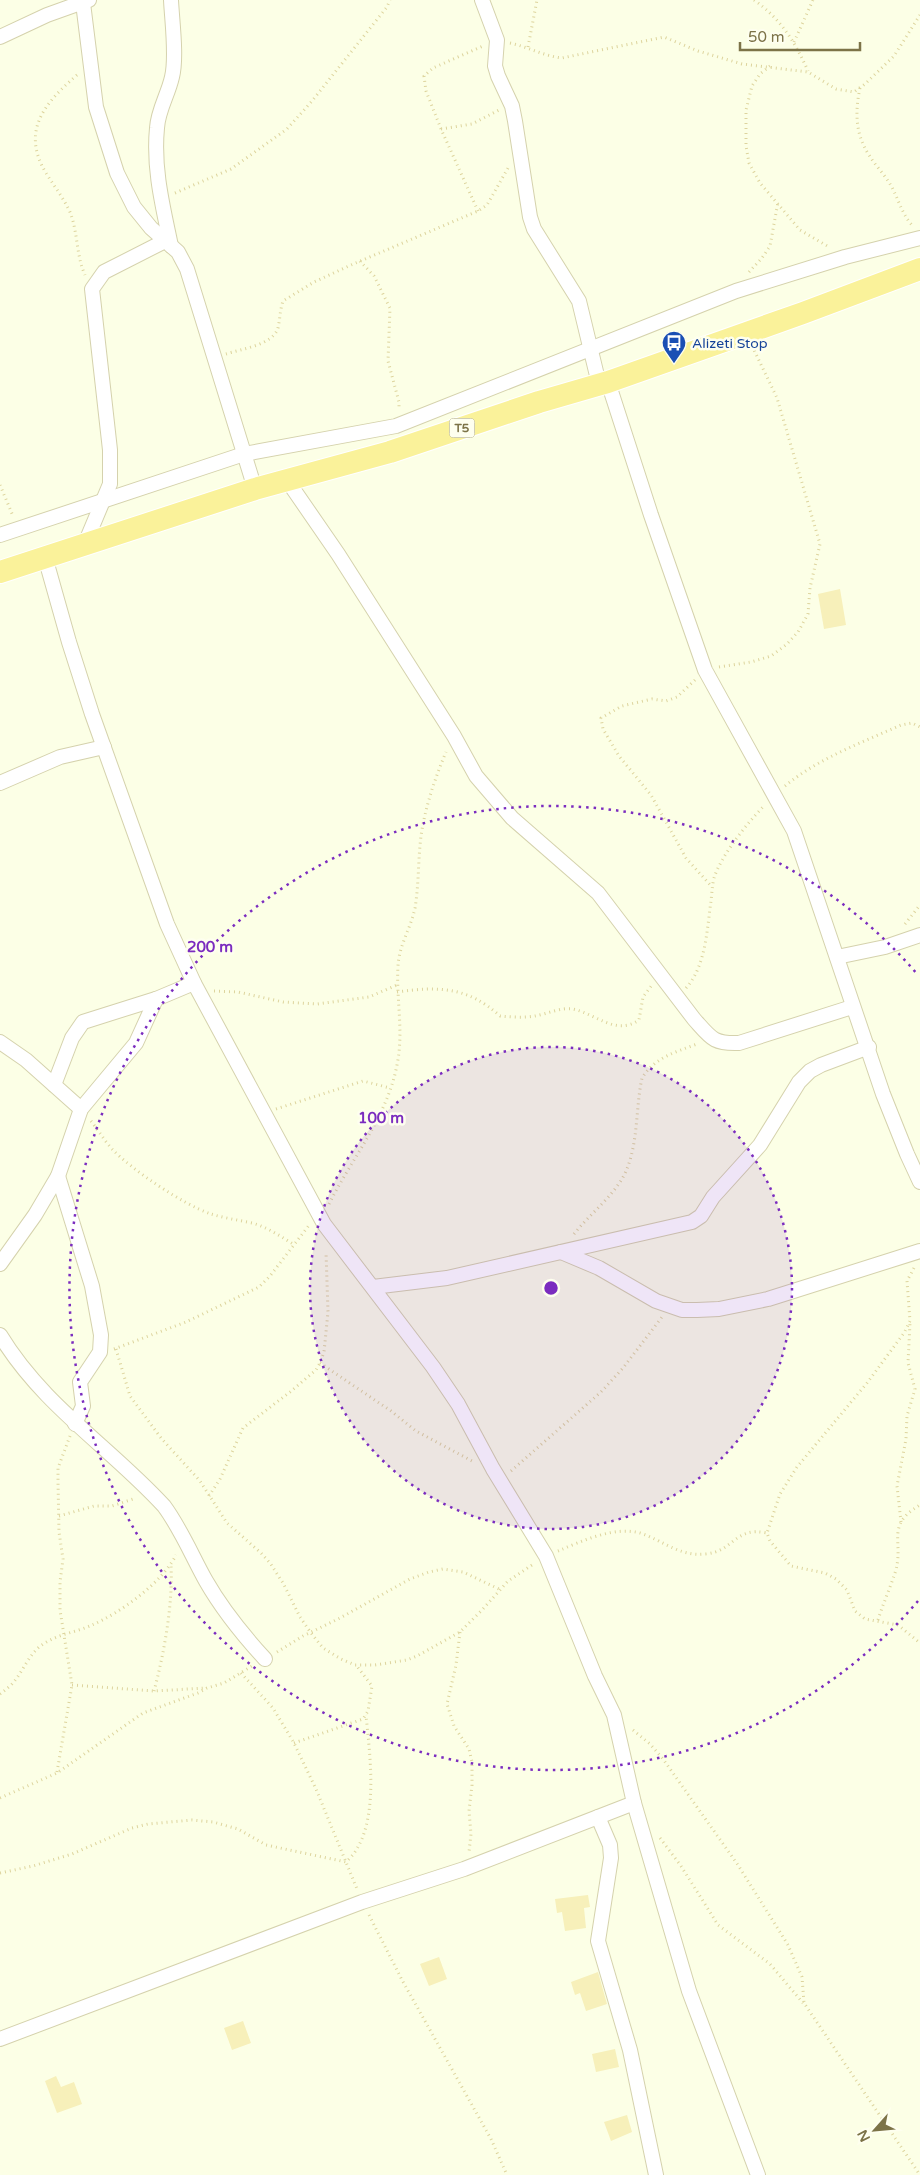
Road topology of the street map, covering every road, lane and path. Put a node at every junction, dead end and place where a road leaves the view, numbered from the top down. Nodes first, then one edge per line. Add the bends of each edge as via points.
1 (171, 0) edge
2 (390, 0) edge
3 (482, 0) edge
4 (537, 0) edge
5 (754, 0) edge
6 (813, 0) edge
7 (86, 1) edge
8 (920, 15) edge
9 (0, 37) edge
10 (497, 40) junction
11 (794, 42) junction
12 (528, 47) junction
13 (89, 64) junction
14 (770, 66) junction
15 (808, 72) junction
16 (860, 88) junction
17 (512, 106) junction
18 (441, 129) junction
19 (519, 145) junction
20 (162, 201) junction
21 (778, 202) junction
22 (478, 211) junction
23 (917, 233) edge
24 (168, 244) junction
25 (845, 257) junction
26 (360, 261) junction
27 (920, 268) edge
28 (92, 289) junction
29 (736, 291) junction
30 (745, 333) junction
31 (591, 347) junction
32 (215, 358) junction
33 (603, 383) junction
34 (396, 426) junction
35 (244, 454) junction
36 (287, 480) junction
37 (255, 489) junction
38 (102, 502) junction
39 (0, 534) edge
40 (84, 546) junction
41 (45, 557) junction
42 (0, 572) edge
43 (705, 670) junction
44 (920, 727) edge
45 (454, 736) junction
46 (104, 747) junction
47 (0, 783) edge
48 (774, 796) junction
49 (712, 887) junction
50 (920, 935) edge
51 (837, 957) junction
52 (662, 975) junction
53 (397, 985) junction
54 (196, 987) junction
55 (397, 992) junction
56 (678, 997) junction
57 (156, 999) junction
58 (852, 1007) junction
59 (712, 1038) junction
60 (0, 1042) edge
61 (869, 1047) junction
62 (54, 1085) junction
63 (390, 1088) junction
64 (81, 1108) junction
65 (264, 1113) junction
66 (58, 1176) junction
67 (920, 1182) edge
68 (321, 1219) junction
69 (293, 1244) junction
70 (920, 1251) edge
71 (561, 1252) junction
72 (0, 1264) edge
73 (916, 1266) dead end
74 (374, 1287) junction
75 (670, 1307) junction
76 (910, 1321) junction
77 (0, 1335) edge
78 (116, 1349) junction
79 (100, 1352) junction
80 (0, 1356) edge
81 (15, 1361) junction
82 (320, 1363) junction
83 (76, 1425) junction
84 (498, 1474) junction
85 (152, 1493) junction
86 (209, 1496) junction
87 (920, 1505) edge
88 (59, 1516) junction
89 (901, 1522) junction
90 (767, 1533) junction
91 (184, 1539) junction
92 (546, 1556) junction
93 (171, 1565) junction
94 (499, 1590) junction
95 (878, 1620) junction
96 (460, 1632) junction
97 (311, 1633) junction
98 (64, 1635) junction
99 (920, 1643) edge
100 (265, 1659) junction
101 (355, 1665) junction
102 (241, 1673) junction
103 (72, 1685) junction
104 (207, 1688) junction
105 (154, 1691) junction
106 (0, 1694) edge
107 (366, 1715) junction
108 (614, 1715) junction
109 (294, 1743) junction
110 (57, 1773) junction
111 (0, 1798) edge
112 (635, 1807) junction
113 (598, 1817) junction
114 (346, 1862) junction
115 (464, 1869) junction
116 (0, 1873) edge
117 (362, 1902) junction
118 (804, 2003) junction
119 (0, 2039) edge
120 (507, 2175) edge
121 (656, 2175) edge
122 (758, 2175) edge
123 (920, 2175) edge

1 - 20 street via 173,76 162,103 155,158
2 - 20 path via 287,129 231,169
3 - 10 street
4 - 12 path
5 - 11 path via 768,10
6 - 11 path
7 - 9 street
7 - 13 street
8 - 16 path via 894,56
10 - 12 path
10 - 17 street via 495,66
10 - 18 path via 424,74 426,91
11 - 15 path
12 - 14 path via 562,58 664,37 720,58
13 - 24 street via 96,107 123,187 151,228
13 - 28 path via 45,106 37,123 36,144 41,162 70,212 83,270
14 - 15 path
14 - 21 path via 752,86 746,110 746,146 753,172
15 - 16 path via 836,90 854,92
16 - 23 path via 856,120 861,141 891,185
17 - 18 path via 472,124
17 - 19 street
18 - 22 path
19 - 22 path via 496,191 487,205
19 - 31 street via 534,229 579,301
20 - 24 street
21 - 25 path via 800,230
21 - 29 path via 767,252
22 - 26 path
23 - 25 street
24 - 28 street via 104,272
24 - 32 street via 178,252 187,269
25 - 29 street
26 - 32 path via 314,282 283,301 275,334 265,341
26 - 34 path via 374,276 390,308 388,361 399,402
27 - 30 highway, T5
28 - 38 street via 110,450 110,484
29 - 31 street
30 - 33 highway, T5
30 - 43 path via 777,398 820,544 808,614 788,644 760,660
31 - 33 street
31 - 34 street
32 - 35 street
33 - 36 highway, T5 via 390,452
33 - 43 street
34 - 35 street
35 - 37 street
35 - 38 street
36 - 37 highway, T5
36 - 45 street
37 - 40 highway, T5
38 - 39 street
38 - 40 street
40 - 41 highway, T5
41 - 42 highway, T5
41 - 46 street
43 - 48 street
43 - 49 path via 677,698 666,701 652,699 622,706 601,718 603,729 619,756 651,795 686,858
44 - 48 path via 912,723 901,725 831,757 797,777
45 - 52 street via 476,776 493,798 598,893
45 - 53 path via 426,812 414,909 400,950
46 - 47 street via 60,757
46 - 54 street via 167,924
48 - 49 path via 744,828 717,870
48 - 51 street via 794,831
49 - 56 path via 696,976
50 - 51 street
51 - 58 street
52 - 55 path via 643,997 639,1020 622,1026 573,1009 535,1016 500,1016 485,1003 464,993 425,988
52 - 56 street
53 - 54 path via 369,997 317,1004 283,1002
53 - 55 path
54 - 57 street
54 - 65 street
55 - 63 path via 401,1034
56 - 59 street
57 - 62 street via 83,1022 72,1038
57 - 64 street via 136,1043
58 - 59 street via 739,1043 722,1043
58 - 61 street
59 - 71 path via 658,1060 649,1067 642,1078 630,1158 623,1178
60 - 62 street
61 - 67 street via 890,1113
61 - 71 street via 821,1065 799,1082 760,1145 713,1197 699,1218
62 - 64 street
63 - 65 path via 363,1081
63 - 68 path via 382,1112
64 - 66 street
64 - 69 path via 112,1149 140,1173 212,1214 272,1231
65 - 68 street
66 - 72 street
66 - 79 street via 98,1310
68 - 69 path
68 - 74 street
68 - 82 path via 329,1294 324,1352
69 - 78 path via 259,1287 186,1322
70 - 75 street via 756,1301 719,1309
71 - 74 street via 447,1278
71 - 75 street via 599,1268
73 - 76 path via 907,1280
74 - 84 street via 458,1404
75 - 84 path via 601,1392 574,1418
76 - 89 path via 908,1368 914,1389 897,1486
76 - 90 path via 867,1383 796,1467 780,1494
77 - 81 street
78 - 79 path
78 - 86 path via 130,1396
79 - 83 street via 80,1382 83,1406
80 - 81 street
81 - 83 street
82 - 84 path via 391,1410 416,1431
82 - 86 path via 290,1392 243,1428
83 - 85 street
83 - 88 path via 58,1468
84 - 92 street
85 - 88 path via 112,1506 94,1506
85 - 91 street
86 - 97 path via 227,1523 270,1563
87 - 89 path via 905,1515
88 - 98 path via 63,1559 60,1610
89 - 95 path via 895,1573
90 - 92 path via 750,1531 720,1551 693,1555 641,1534 622,1532 586,1540
90 - 95 path via 792,1566 825,1573 836,1579 848,1590 855,1611 865,1619
91 - 93 path
91 - 100 street via 227,1613
92 - 94 path
92 - 108 street
93 - 98 path via 156,1582 120,1609 93,1625
93 - 105 path via 171,1599
94 - 96 path
94 - 97 path via 463,1572 436,1570 410,1579
95 - 99 path via 898,1625
96 - 101 path via 407,1660
96 - 115 path via 447,1704 454,1726 469,1749 473,1770 470,1849
97 - 100 path
97 - 101 path via 326,1650
98 - 103 path
98 - 106 path via 45,1643
100 - 102 path
101 - 107 path via 372,1686
102 - 104 path
102 - 109 path via 273,1708
103 - 105 path
103 - 110 path
104 - 105 path
104 - 110 path via 144,1713
107 - 109 path via 358,1722
107 - 114 path via 371,1791 362,1843
108 - 112 street
108 - 118 path via 663,1759 738,1865 788,1945 802,1977
109 - 114 path
110 - 111 path
112 - 113 street
112 - 118 path via 682,1866 718,1925 770,1964
112 - 122 street via 689,1991
113 - 115 street
113 - 121 street via 610,1845 611,1858 598,1941 630,2050
114 - 116 path via 266,1845 238,1829 192,1820 132,1828 72,1854
114 - 117 path
115 - 117 street
117 - 119 street
117 - 120 path via 491,2139
118 - 123 path

